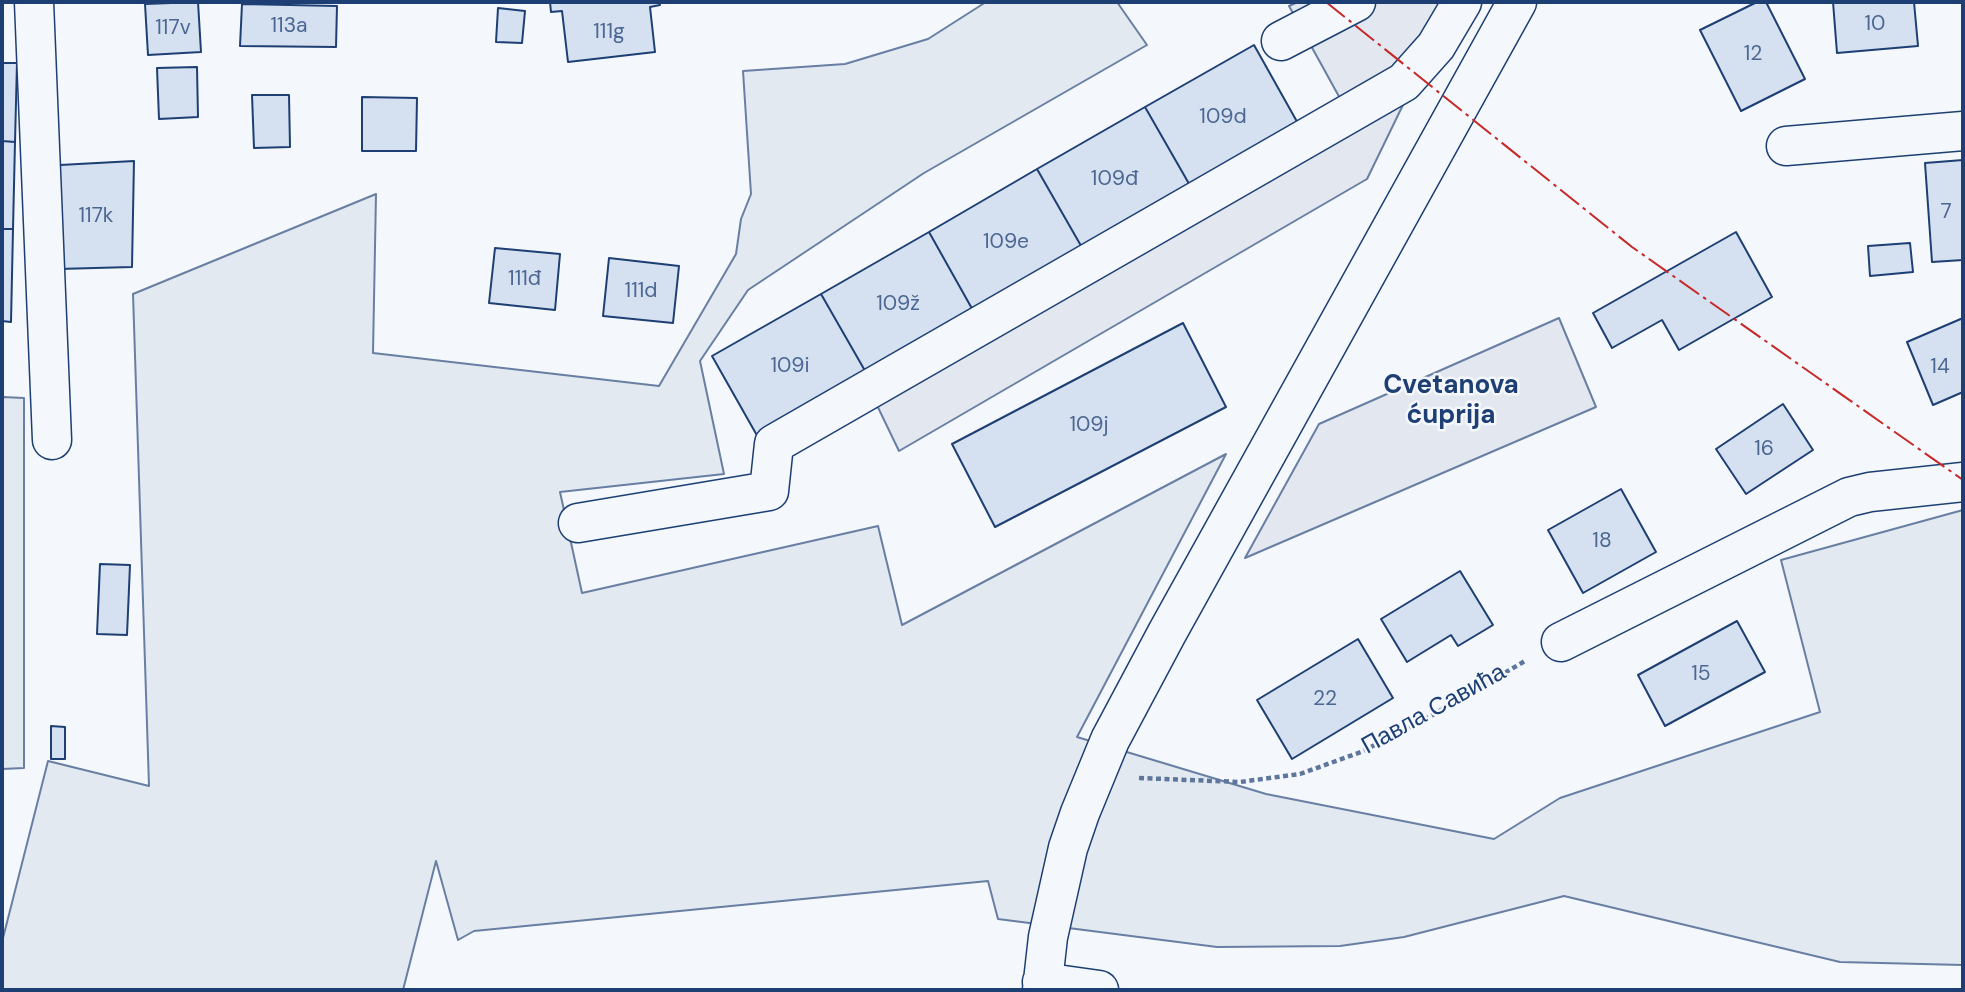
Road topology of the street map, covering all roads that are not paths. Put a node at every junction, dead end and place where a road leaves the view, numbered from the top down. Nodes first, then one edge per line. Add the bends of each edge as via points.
1 (34, 2) edge
2 (1356, 2) edge
3 (1462, 2) edge
4 (1517, 2) edge
5 (1281, 41) dead end
6 (1963, 131) edge
7 (1786, 146) dead end
8 (52, 440) dead end
9 (1963, 482) edge
10 (578, 523) dead end
11 (1561, 642) road end
12 (1042, 986) edge
13 (1099, 990) edge

1 - 8 street
2 - 5 street
3 - 10 street via 1436,46 1404,82 774,444 769,491
4 - 12 street via 1167,633 1097,770 1068,848
6 - 7 street
9 - 11 street via 1849,497
12 - 13 street

